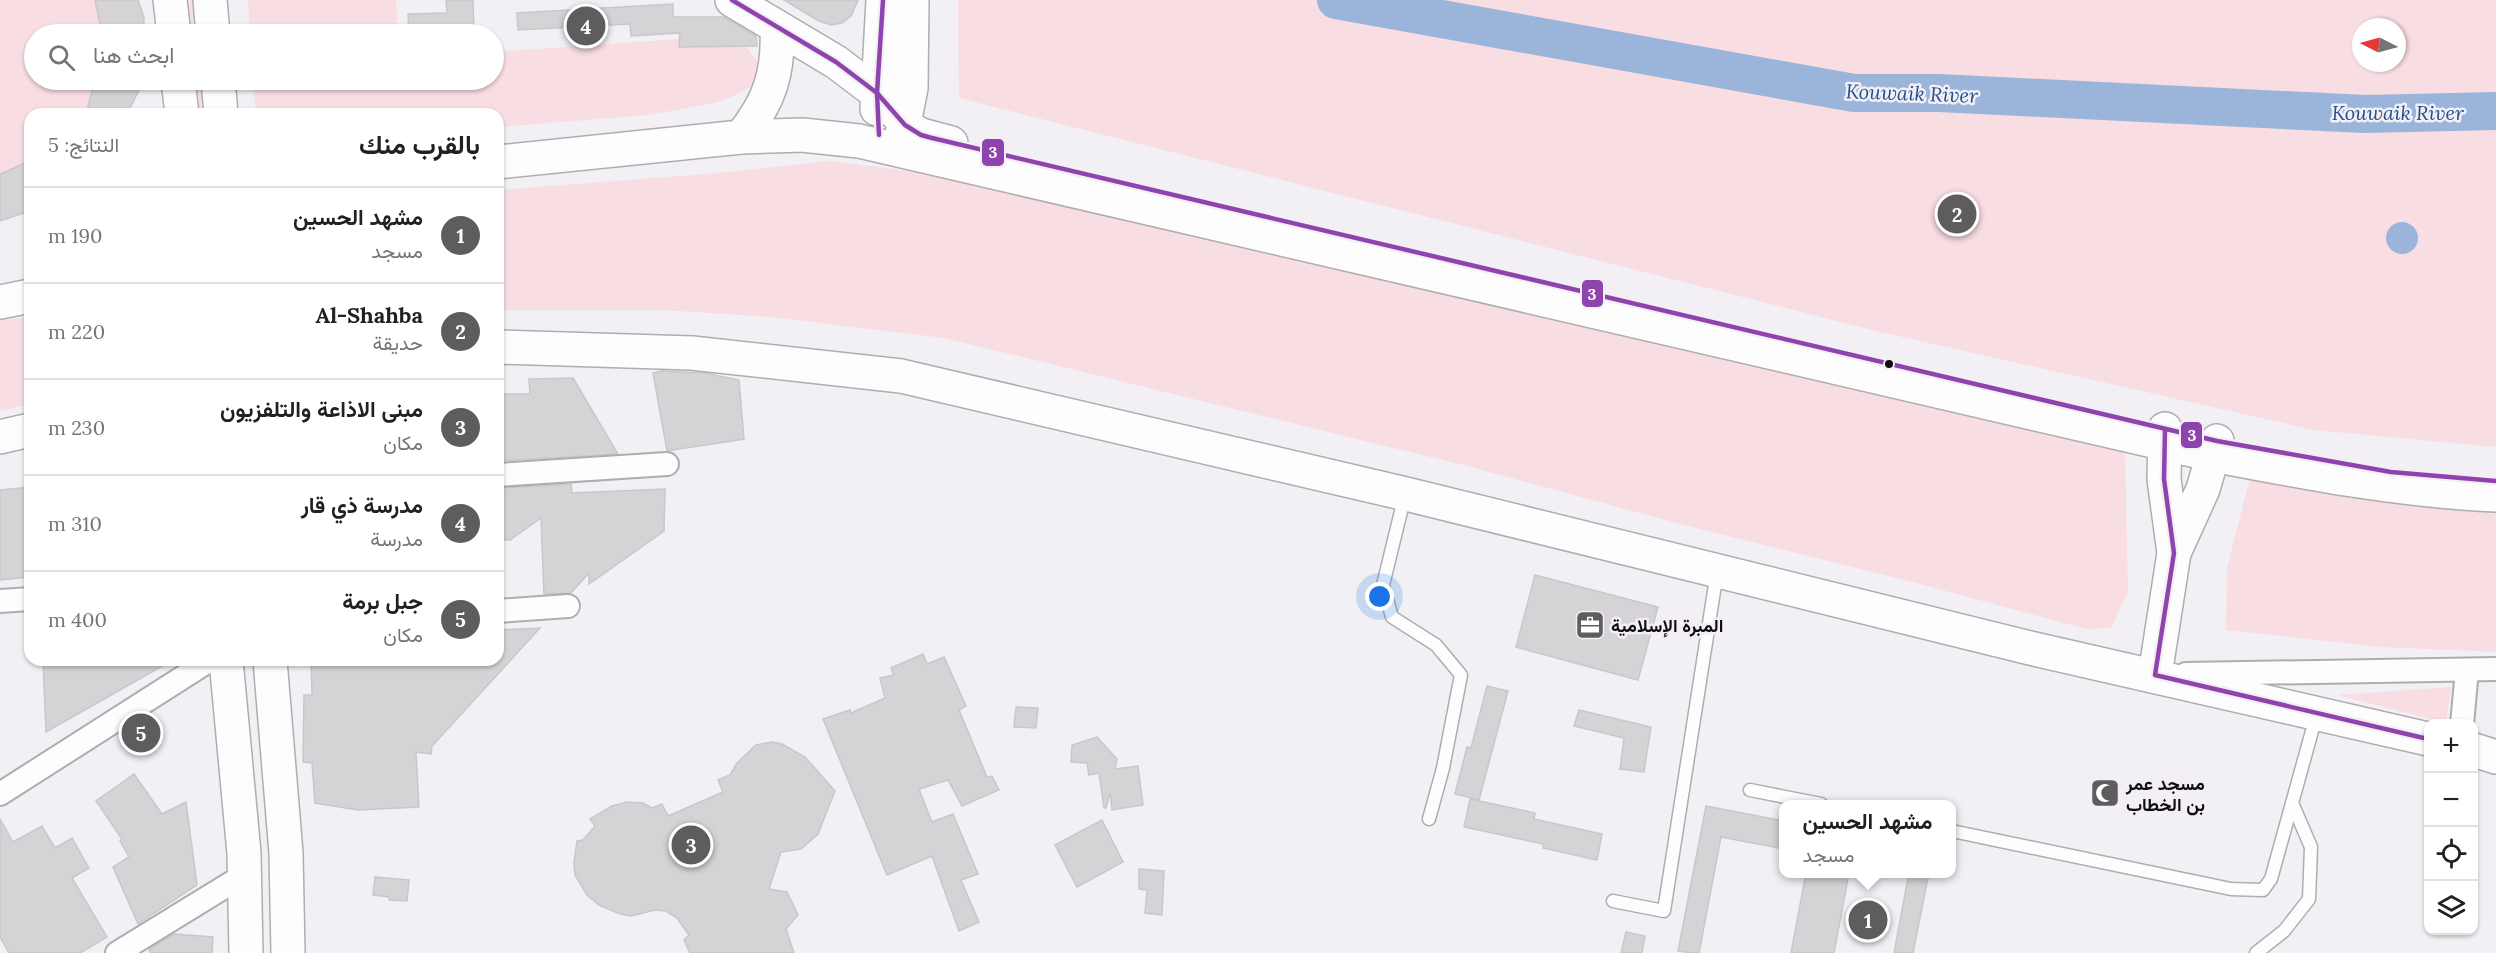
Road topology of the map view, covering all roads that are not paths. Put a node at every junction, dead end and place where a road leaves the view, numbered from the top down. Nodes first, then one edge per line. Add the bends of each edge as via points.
1 (170, 0) edge
2 (210, 0) edge
3 (732, 0) edge
4 (882, 0) edge
5 (912, 0) edge
6 (173, 24) edge
7 (212, 24) edge
8 (777, 27) junction
9 (881, 43) junction
10 (836, 62) junction
11 (179, 90) edge
12 (219, 90) edge
13 (877, 93) junction
14 (181, 108) edge
15 (220, 108) edge
16 (741, 136) junction
17 (895, 140) junction
18 (504, 161) edge
19 (24, 297) edge
20 (0, 302) edge
21 (504, 347) edge
22 (24, 431) edge
23 (2164, 436) junction
24 (0, 437) edge
25 (2215, 448) junction
26 (667, 464) dead end
27 (504, 475) edge
28 (2496, 481) edge
29 (1406, 494) junction
30 (2496, 495) edge
31 (2174, 553) junction
32 (1717, 570) junction
33 (24, 599) edge
34 (0, 601) edge
35 (568, 606) dead end
36 (504, 611) edge
37 (201, 666) edge
38 (227, 666) edge
39 (270, 666) edge
40 (2496, 669) edge
41 (2467, 670) junction
42 (2155, 675) junction
43 (2317, 713) junction
44 (2462, 719) edge
45 (2424, 738) edge
46 (2478, 751) edge
47 (2496, 757) edge
48 (1750, 790) dead end
49 (0, 794) edge
50 (1801, 800) edge
51 (2292, 803) junction
52 (1429, 819) dead end
53 (1956, 832) edge
54 (244, 875) junction
55 (1613, 901) dead end
56 (117, 953) edge
57 (246, 953) edge
58 (288, 953) edge
59 (2256, 953) edge

1 - 6 main road
2 - 7 main road
3 - 8 main road
4 - 9 main road
5 - 17 main road via 911,88
8 - 10 main road
8 - 16 main road via 775,74 756,118
9 - 10 main road via 866,57
9 - 13 main road
10 - 13 main road
11 - 14 main road
12 - 15 main road
13 - 17 main road
16 - 17 main road
16 - 18 main road
17 - 23 main road
19 - 20 main road
21 - 29 main road via 692,353 901,376
22 - 24 main road
23 - 25 main road
23 - 31 main road via 2166,498
25 - 28 main road via 2421,476
25 - 30 main road via 2340,479
25 - 31 main road via 2204,489
26 - 27 street
29 - 32 main road
29 - 52 lane via 1383,585 1392,617 1436,645 1461,675
31 - 42 main road
32 - 42 main road
32 - 55 lane via 1664,911
33 - 34 street
35 - 36 street
37 - 49 street
38 - 54 main road
39 - 58 main road via 286,853
40 - 41 street
41 - 42 street
41 - 44 street
42 - 43 main road
43 - 45 main road
43 - 51 lane
46 - 47 main road
48 - 50 lane
51 - 53 lane via 2271,879 2263,890 2231,889
51 - 59 lane via 2311,847 2308,899 2284,931
54 - 56 street
54 - 57 main road

